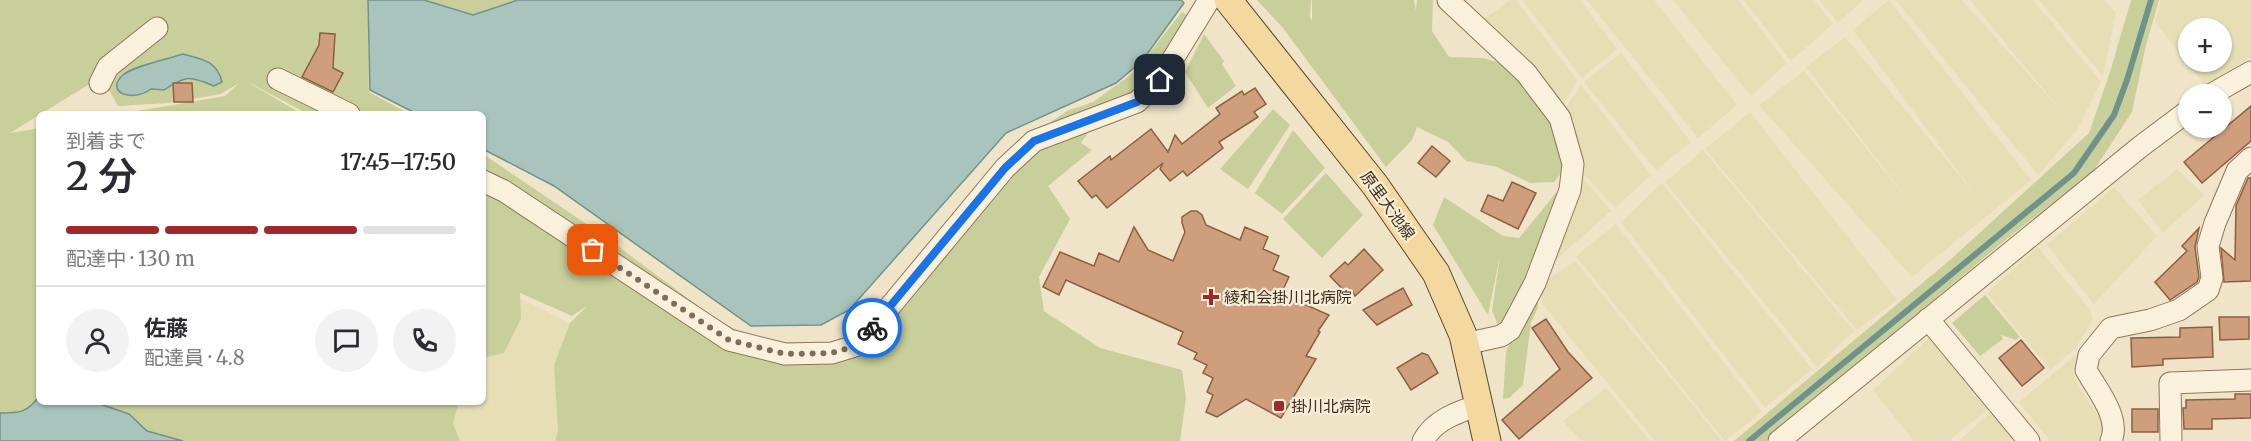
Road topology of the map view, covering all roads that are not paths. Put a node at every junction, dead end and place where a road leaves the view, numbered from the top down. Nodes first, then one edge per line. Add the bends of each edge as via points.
1 (1209, 0) edge
2 (1228, 0) edge
3 (1448, 0) edge
4 (157, 28) dead end
5 (2251, 72) edge
6 (278, 79) dead end
7 (100, 83) dead end
8 (2230, 84) edge
9 (343, 111) edge
10 (2178, 118) edge
11 (2251, 158) edge
12 (486, 183) edge
13 (1928, 319) junction
14 (1465, 344) junction
15 (2251, 380) edge
16 (1479, 405) junction
17 (1423, 441) edge
18 (1487, 441) edge
19 (1779, 441) edge
20 (2029, 441) edge
21 (2111, 441) edge
22 (2171, 441) edge

1 - 12 street via 1160,80 1137,102 1034,141 1005,168 858,345 832,353 785,354 729,340
2 - 14 main road, 原里大池線 via 1374,185 1436,273
3 - 14 street via 1526,73 1560,118 1573,164 1570,190 1535,283 1510,330 1501,336
4 - 7 street via 108,67
5 - 8 street
6 - 9 street
10 - 13 street
11 - 21 street via 2237,171 2215,222 2208,246 2212,279 2208,290 2179,310 2111,328 2089,355 2086,370 2112,417
13 - 19 street
13 - 20 street
14 - 16 main road, 原里大池線
15 - 22 street via 2170,383
16 - 17 street via 1448,416
16 - 18 main road, 原里大池線

